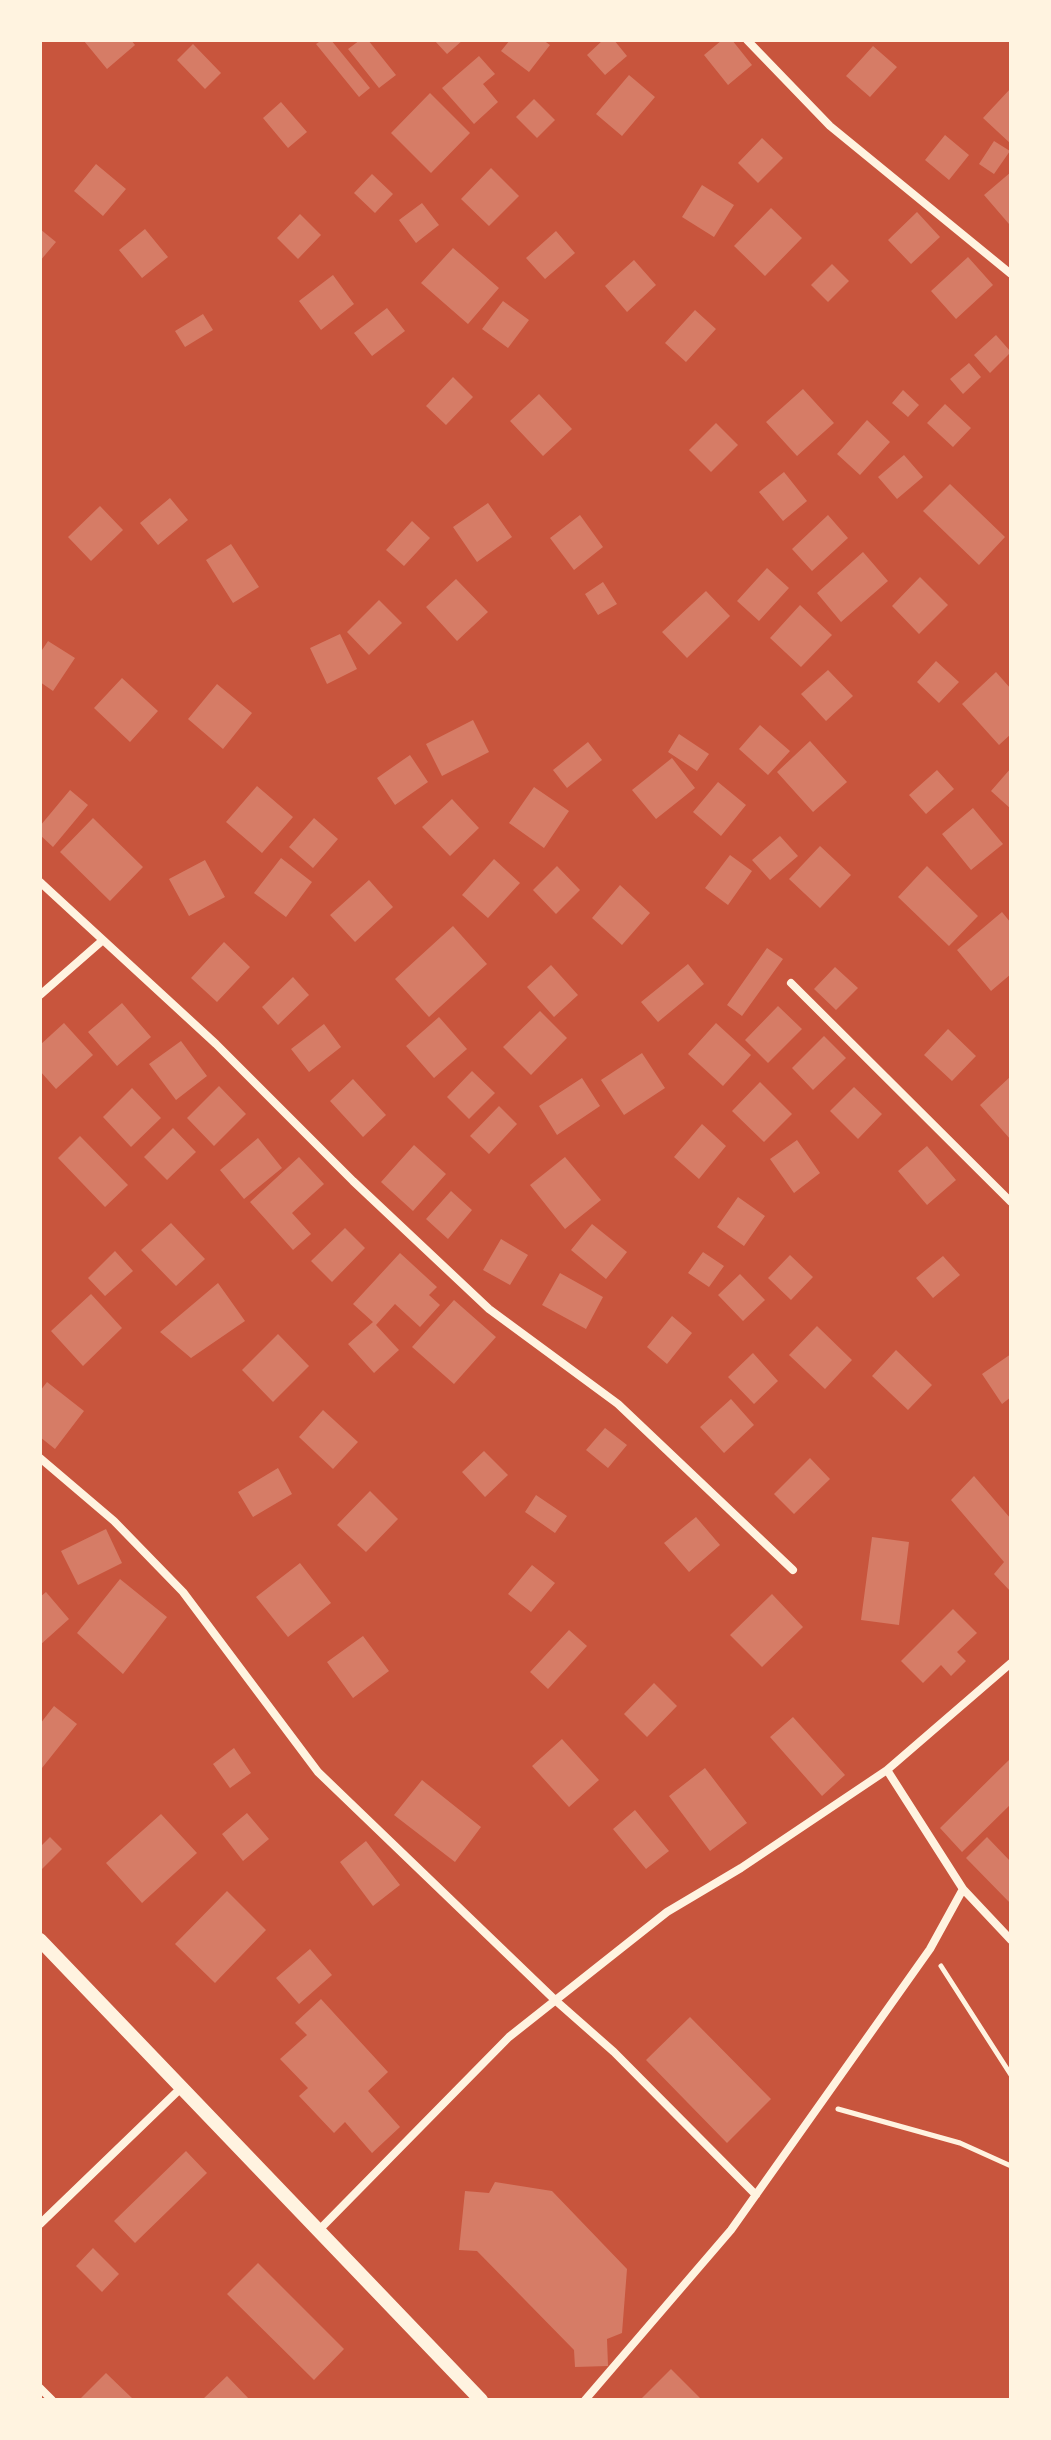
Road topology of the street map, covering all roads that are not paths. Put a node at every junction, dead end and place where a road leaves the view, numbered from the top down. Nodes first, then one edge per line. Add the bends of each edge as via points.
1 (747, 40) edge
2 (1011, 274) edge
3 (40, 882) edge
4 (103, 940) junction
5 (791, 983) dead end
6 (40, 995) edge
7 (1011, 1202) edge
8 (40, 1458) edge
9 (793, 1570) dead end
10 (1011, 1663) edge
11 (887, 1770) junction
12 (963, 1889) junction
13 (40, 1940) edge
14 (1011, 1940) edge
15 (555, 2000) junction
16 (183, 2087) junction
17 (756, 2195) junction
18 (40, 2224) edge
19 (320, 2229) junction
20 (40, 2388) edge
21 (52, 2400) edge
22 (481, 2400) edge
23 (585, 2400) edge

1 - 2 street via 830,126
3 - 4 street
4 - 6 street
4 - 9 street via 479,1299 618,1404
5 - 7 street
8 - 15 street via 114,1521 183,1592 318,1772
10 - 11 street
11 - 12 street
11 - 15 street via 667,1912
12 - 14 street
12 - 17 street via 930,1949
13 - 16 street
15 - 17 street
15 - 19 street via 509,2037
16 - 18 street
16 - 19 street
17 - 23 street
19 - 22 street
20 - 21 street

